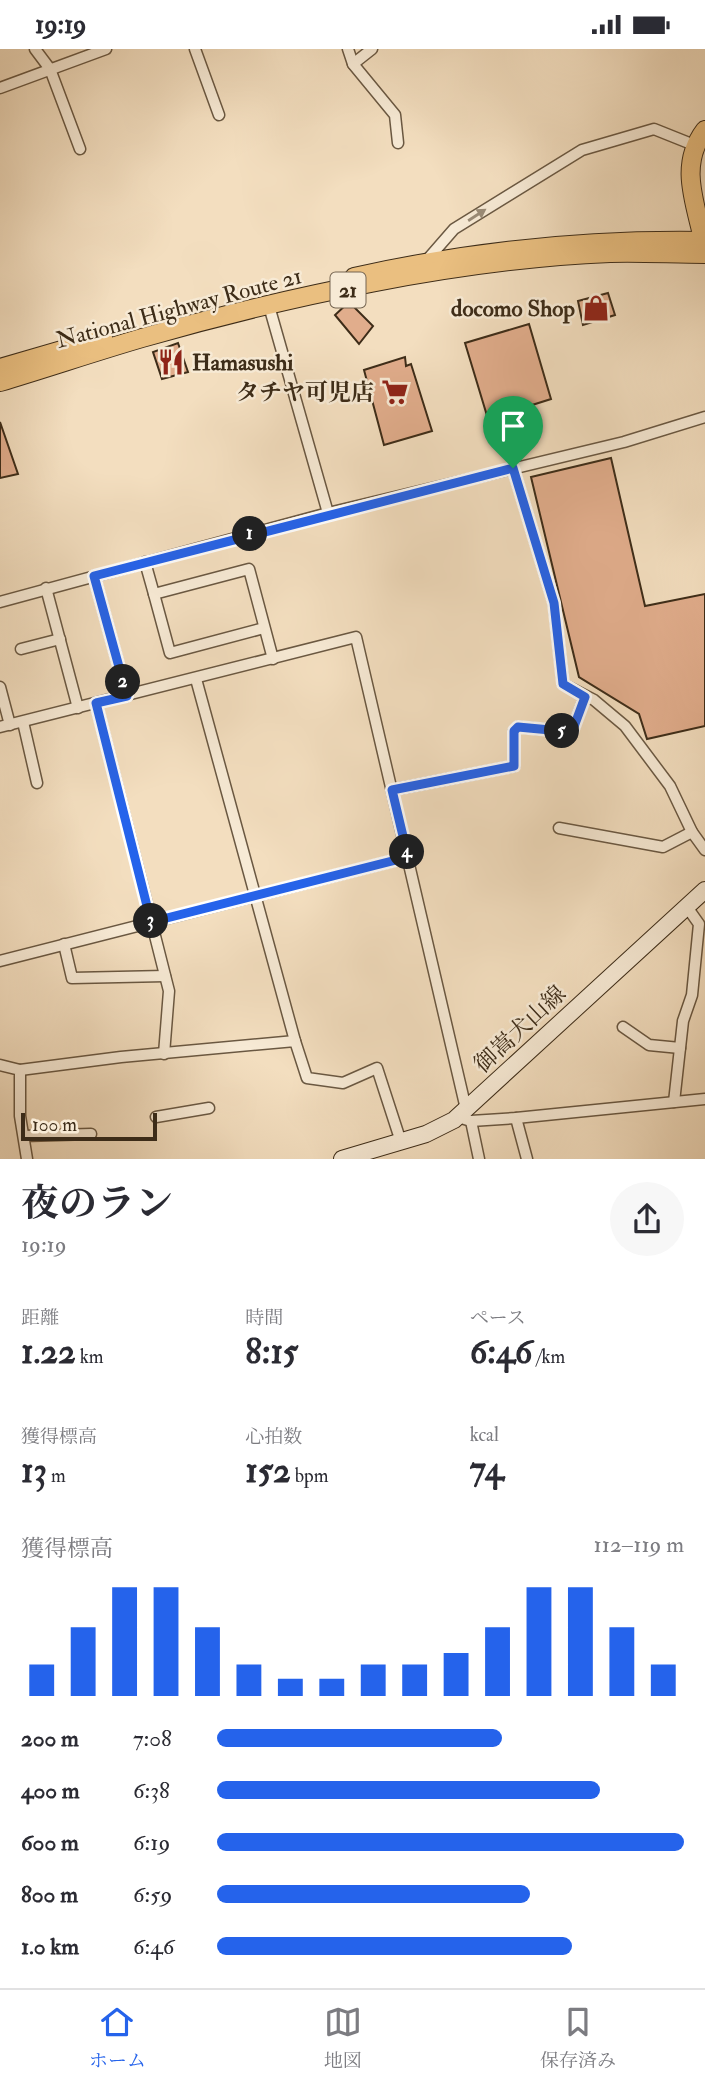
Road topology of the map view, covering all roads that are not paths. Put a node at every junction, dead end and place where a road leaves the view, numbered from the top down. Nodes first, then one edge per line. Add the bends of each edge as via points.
1 (35, 49) edge
2 (106, 49) edge
3 (195, 49) edge
4 (348, 49) edge
5 (372, 49) edge
6 (353, 64) junction
7 (50, 69) junction
8 (0, 88) edge
9 (219, 115) dead end
10 (705, 130) edge
11 (398, 143) dead end
12 (694, 145) junction
13 (80, 149) dead end
14 (705, 246) edge
15 (427, 260) junction
16 (269, 306) junction
17 (0, 368) edge
18 (0, 382) edge
19 (705, 417) edge
20 (513, 468) junction
21 (328, 513) junction
22 (145, 562) junction
23 (94, 576) junction
24 (46, 589) junction
25 (154, 594) junction
26 (0, 602) edge
27 (264, 628) junction
28 (60, 639) junction
29 (21, 649) dead end
30 (273, 659) junction
31 (196, 678) junction
32 (0, 687) edge
33 (127, 696) junction
34 (585, 697) junction
35 (96, 703) junction
36 (78, 708) junction
37 (23, 722) junction
38 (5, 726) edge
39 (37, 783) dead end
40 (392, 790) junction
41 (559, 828) dead end
42 (692, 832) junction
43 (705, 850) edge
44 (408, 857) junction
45 (705, 890) edge
46 (253, 895) junction
47 (687, 907) junction
48 (151, 922) junction
49 (64, 944) junction
50 (0, 961) edge
51 (165, 976) junction
52 (623, 1027) dead end
53 (295, 1041) junction
54 (680, 1048) junction
55 (164, 1054) junction
56 (0, 1065) edge
57 (20, 1070) junction
58 (705, 1099) edge
59 (674, 1102) junction
60 (209, 1108) dead end
61 (465, 1116) junction
62 (156, 1117) dead end
63 (516, 1118) junction
64 (91, 1134) dead end
65 (24, 1136) junction
66 (401, 1142) junction
67 (27, 1159) edge
68 (342, 1159) edge
69 (480, 1159) edge
70 (527, 1159) edge

1 - 7 street
2 - 7 street
3 - 9 street
4 - 6 street
5 - 6 street
6 - 11 street via 393,112
7 - 8 street
7 - 13 street
10 - 12 highway
12 - 14 highway via 690,184
15 -> 12 street via 454,229 582,151 654,129
14 - 15 highway, National Highway Route 21 / 21 via 609,241
14 - 16 highway, National Highway Route 21 / 21 via 521,261
15 - 17 highway, National Highway Route 21 / 21 via 139,328
16 - 18 highway, National Highway Route 21 / 21 via 142,338
16 - 21 street
19 - 20 street
20 - 21 street
20 - 34 street via 554,603 563,684
21 - 22 street
22 - 23 street
22 - 25 street
23 - 24 street
23 - 33 street
24 - 26 street
24 - 28 street
25 - 27 street via 248,569
25 - 27 street via 170,653
27 - 30 street
28 - 29 street
28 - 36 street
30 - 31 street
30 - 40 street via 356,637
31 - 33 street
31 - 46 street
32 - 38 street
33 - 35 street
34 - 40 street via 572,732 518,727 514,731 514,766
34 - 42 street via 614,715 646,751 670,786
35 - 36 street
35 - 48 street
36 - 37 street
37 - 38 street
37 - 39 street
40 - 44 street
41 - 42 street via 663,847
42 - 43 street
44 - 46 street
44 - 61 street
45 - 47 main road, 御嵩犬山線
46 - 48 street
46 - 53 street
47 - 54 street via 699,924 692,995
47 - 61 main road, 御嵩犬山線
48 - 49 street
48 - 51 street
49 - 50 street
49 - 51 street via 72,978
51 - 55 street via 169,991
52 - 54 street via 649,1045
53 - 55 street
53 - 66 street via 307,1078 343,1083 377,1068
54 - 59 street
55 - 57 street
56 - 57 street
57 - 65 street
58 - 59 street
59 - 63 street
60 - 62 street
61 - 63 street
61 - 66 main road, 御嵩犬山線
61 - 69 street
63 - 70 street
64 - 65 street
65 - 67 street
66 - 68 main road, 御嵩犬山線

